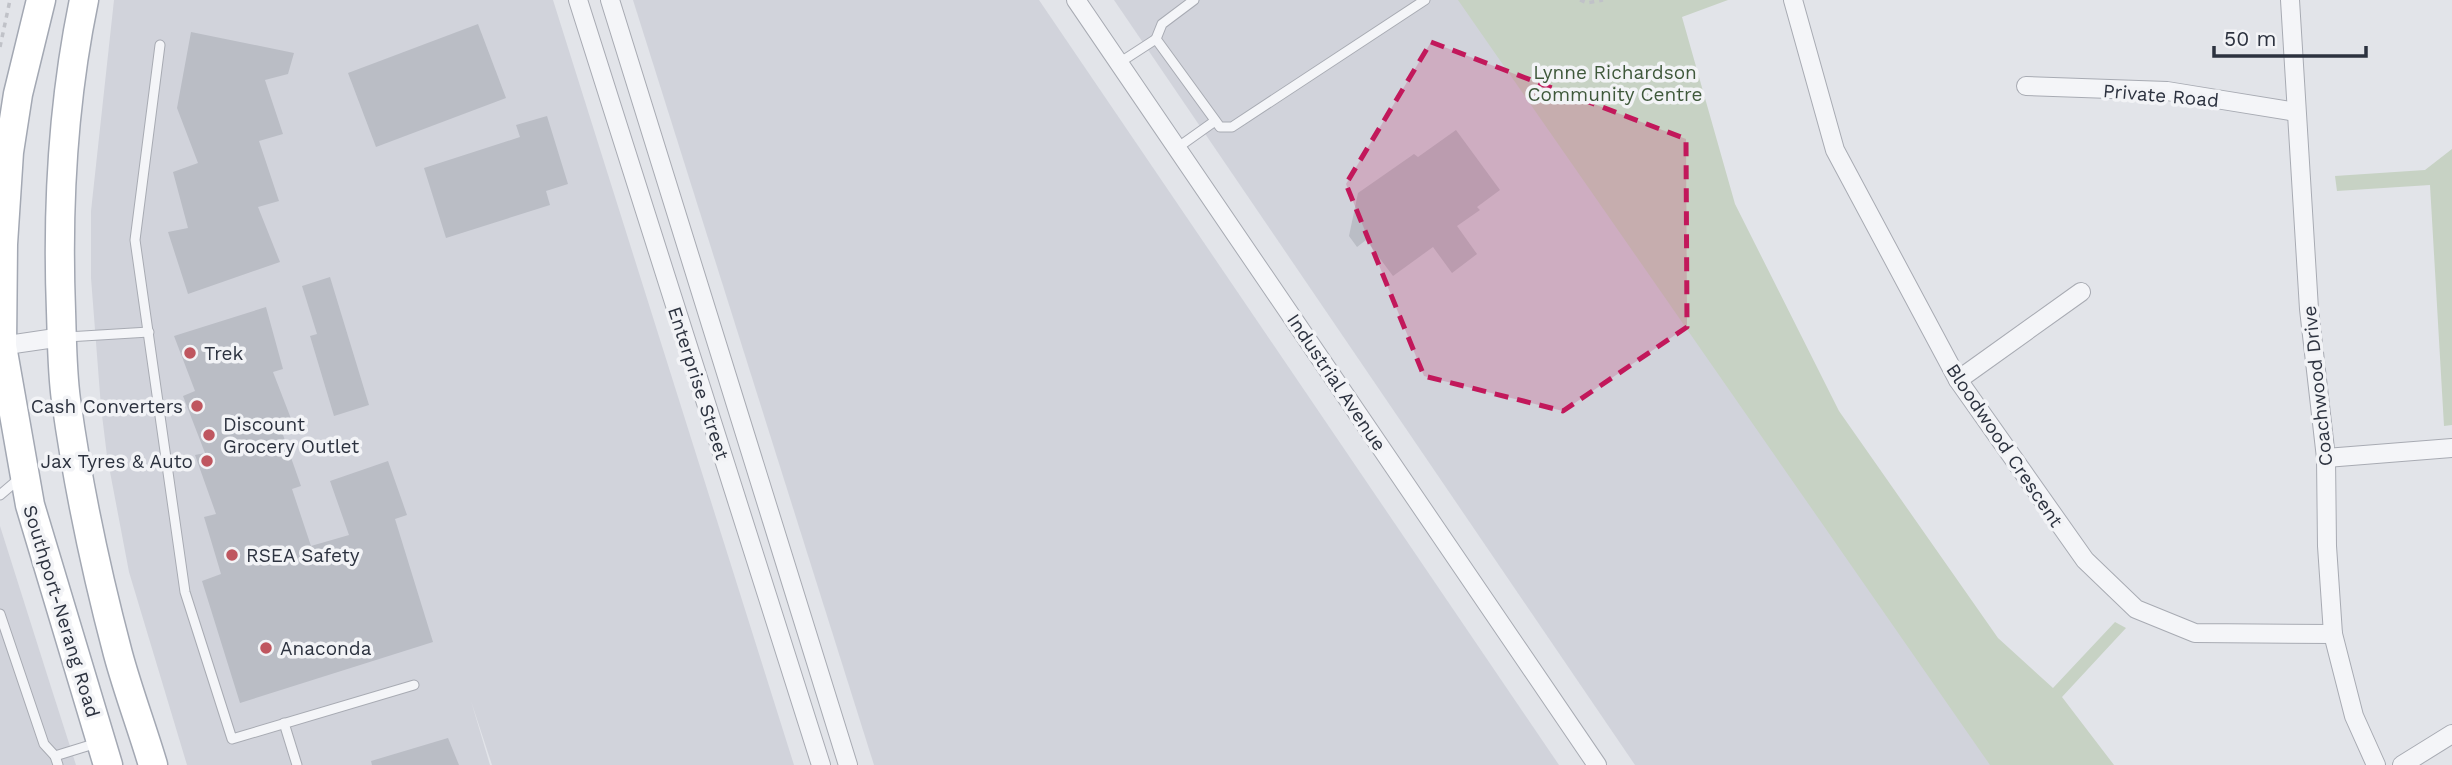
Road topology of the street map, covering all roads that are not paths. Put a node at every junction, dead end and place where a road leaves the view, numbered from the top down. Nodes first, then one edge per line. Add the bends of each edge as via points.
1 (41, 0) edge
2 (84, 0) edge
3 (578, 0) edge
4 (610, 0) edge
5 (1076, 0) edge
6 (1194, 0) edge
7 (1425, 0) edge
8 (1793, 0) edge
9 (2290, 0) edge
10 (1156, 39) junction
11 (160, 46) dead end
12 (1119, 63) junction
13 (2026, 86) dead end
14 (2296, 112) junction
15 (1216, 121) junction
16 (1177, 148) junction
17 (2081, 292) dead end
18 (149, 332) junction
19 (62, 337) junction
20 (1, 346) edge
21 (1958, 380) junction
22 (2452, 449) edge
23 (15, 456) edge
24 (2326, 458) junction
25 (0, 495) edge
26 (0, 614) edge
27 (2333, 634) junction
28 (414, 685) dead end
29 (284, 723) junction
30 (2452, 734) edge
31 (105, 753) edge
32 (56, 760) edge
33 (153, 765) edge
34 (297, 765) edge
35 (821, 765) edge
36 (848, 765) edge
37 (1597, 765) edge
38 (2376, 765) edge
39 (2402, 765) edge

1 - 20 main road, Southport-Nerang Road via 9,152
2 - 19 main road via 62,161
3 - 35 street, Enterprise Street
4 - 36 street, Enterprise Street
5 - 12 street, Industrial Avenue
6 - 10 lane via 1162,24
7 - 15 lane via 1232,127 1220,127
8 - 21 street, Bloodwood Crescent via 1835,149
9 - 14 street, Coachwood Drive
10 - 12 lane
10 - 15 lane
11 - 18 lane via 135,240
12 - 16 street, Industrial Avenue
13 - 14 street, Private Road via 2168,92
14 - 24 street, Coachwood Drive via 2309,309
15 - 16 lane
16 - 37 street, Industrial Avenue
17 - 21 street
18 - 19 lane
18 - 29 lane via 185,592 232,739
19 - 20 street
19 - 33 main road via 66,397 83,504 118,656
20 - 23 main road, Southport-Nerang Road
21 - 27 street, Bloodwood Crescent via 2085,560 2136,609 2195,633
22 - 24 street
23 - 25 lane
23 - 31 main road, Southport-Nerang Road
24 - 27 street, Coachwood Drive
26 - 32 lane via 44,744
27 - 38 street, Coachwood Drive via 2354,716
28 - 29 lane
29 - 34 lane
30 - 39 street
31 - 32 lane

